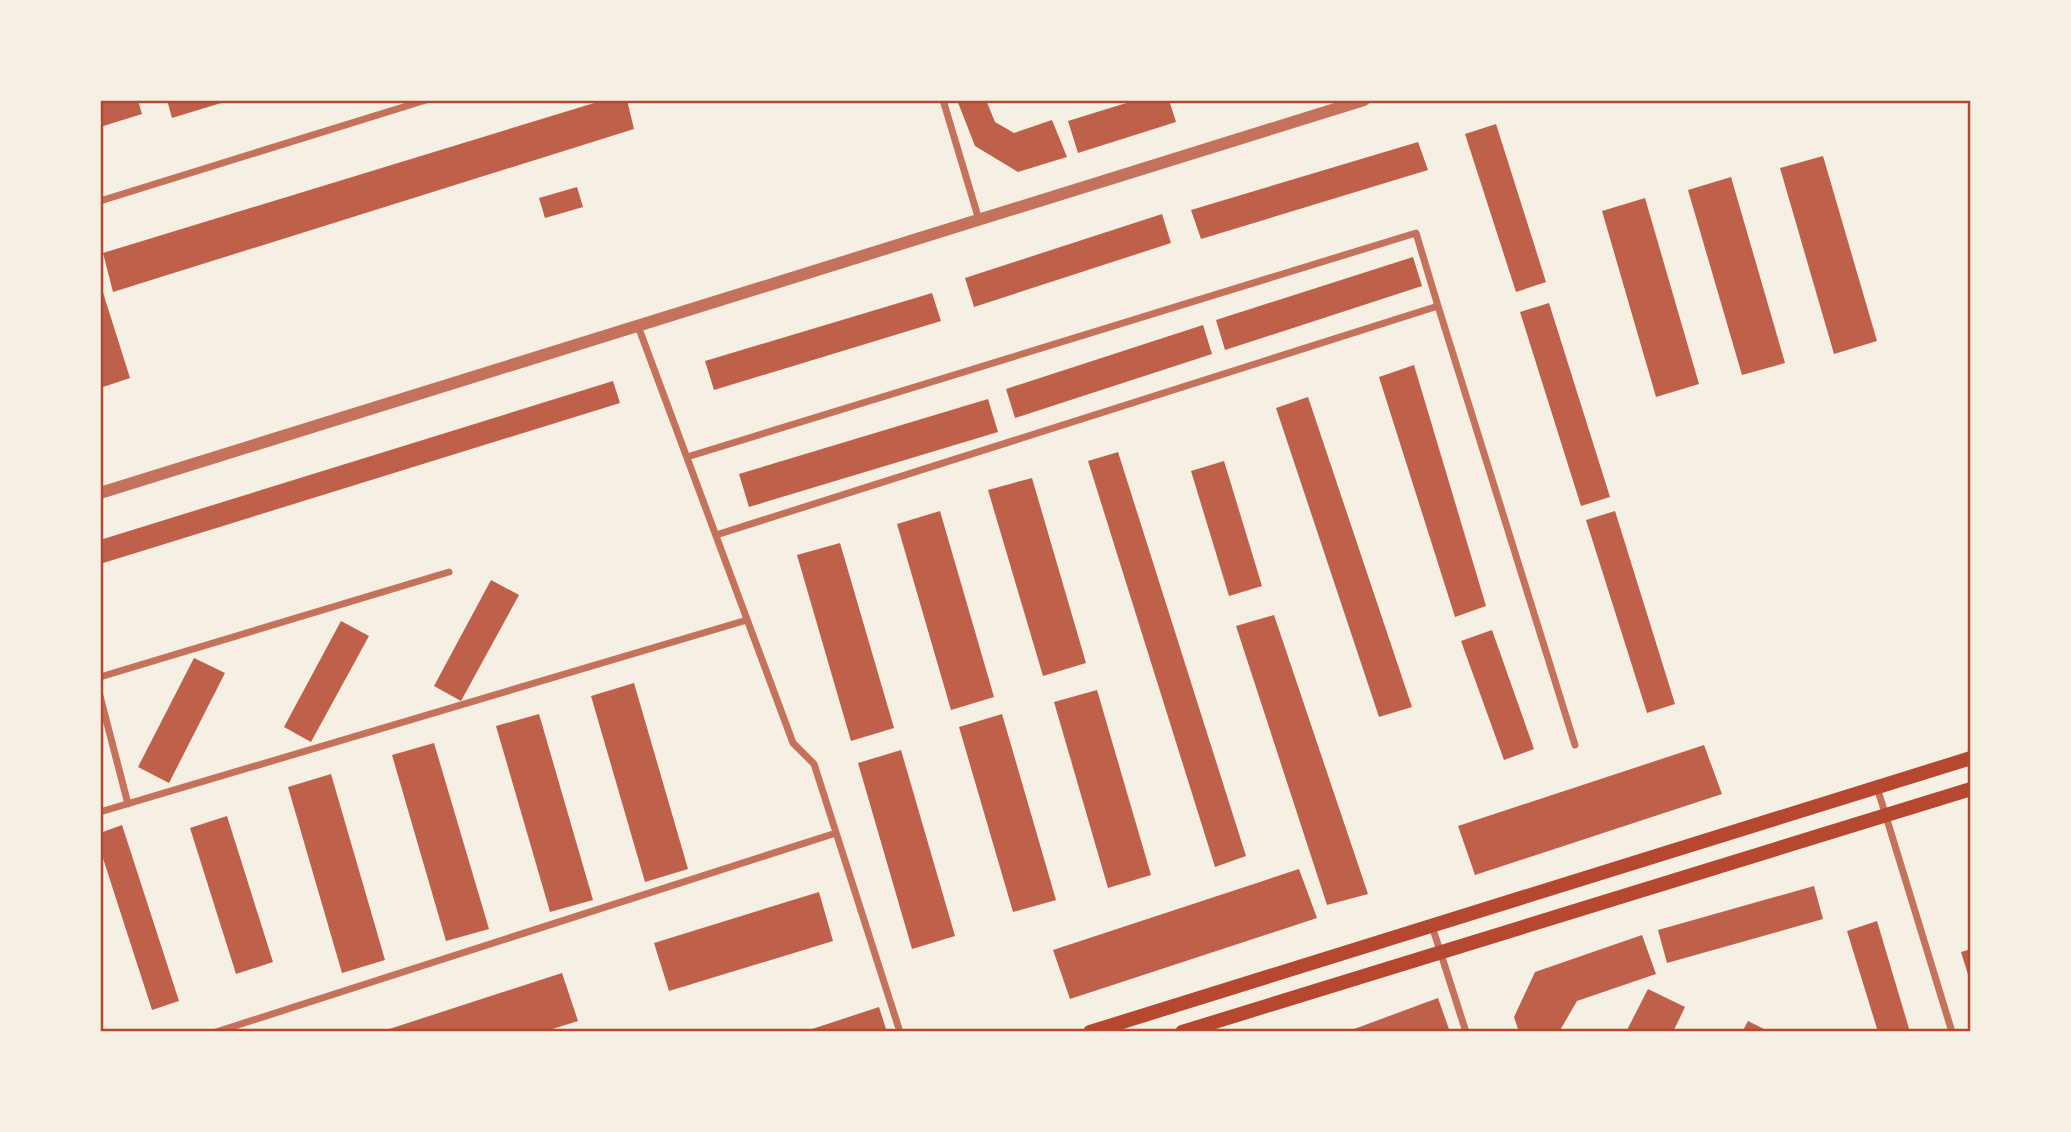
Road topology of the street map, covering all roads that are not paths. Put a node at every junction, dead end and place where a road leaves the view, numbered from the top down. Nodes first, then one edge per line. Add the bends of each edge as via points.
1 (426, 100) edge
2 (943, 100) edge
3 (1364, 100) edge
4 (100, 201) edge
5 (979, 220) junction
6 (1438, 306) junction
7 (638, 326) junction
8 (687, 457) junction
9 (100, 493) edge
10 (716, 535) junction
11 (449, 572) dead end
12 (747, 620) junction
13 (100, 677) edge
14 (100, 696) edge
15 (1575, 745) dead end
16 (1971, 758) edge
17 (1877, 786) junction
18 (1971, 789) edge
19 (128, 804) junction
20 (100, 812) edge
21 (1885, 816) junction
22 (836, 833) junction
23 (1432, 926) junction
24 (1440, 953) junction
25 (216, 1032) edge
26 (900, 1032) edge
27 (1090, 1032) edge
28 (1182, 1032) edge
29 (1466, 1032) edge
30 (1952, 1032) edge

1 - 4 street
2 - 5 street
3 - 5 street
5 - 7 street
6 - 8 street via 1416,233
6 - 10 street
6 - 15 street
7 - 8 street
7 - 9 street
8 - 10 street
10 - 12 street
11 - 13 street
12 - 19 street
12 - 22 street via 793,743 814,764
14 - 19 street
16 - 17 main road
17 - 21 street
17 - 23 main road
18 - 21 main road
19 - 20 street
21 - 24 main road
21 - 30 street
22 - 25 street
22 - 26 street
23 - 24 street
23 - 27 main road
24 - 28 main road
24 - 29 street

